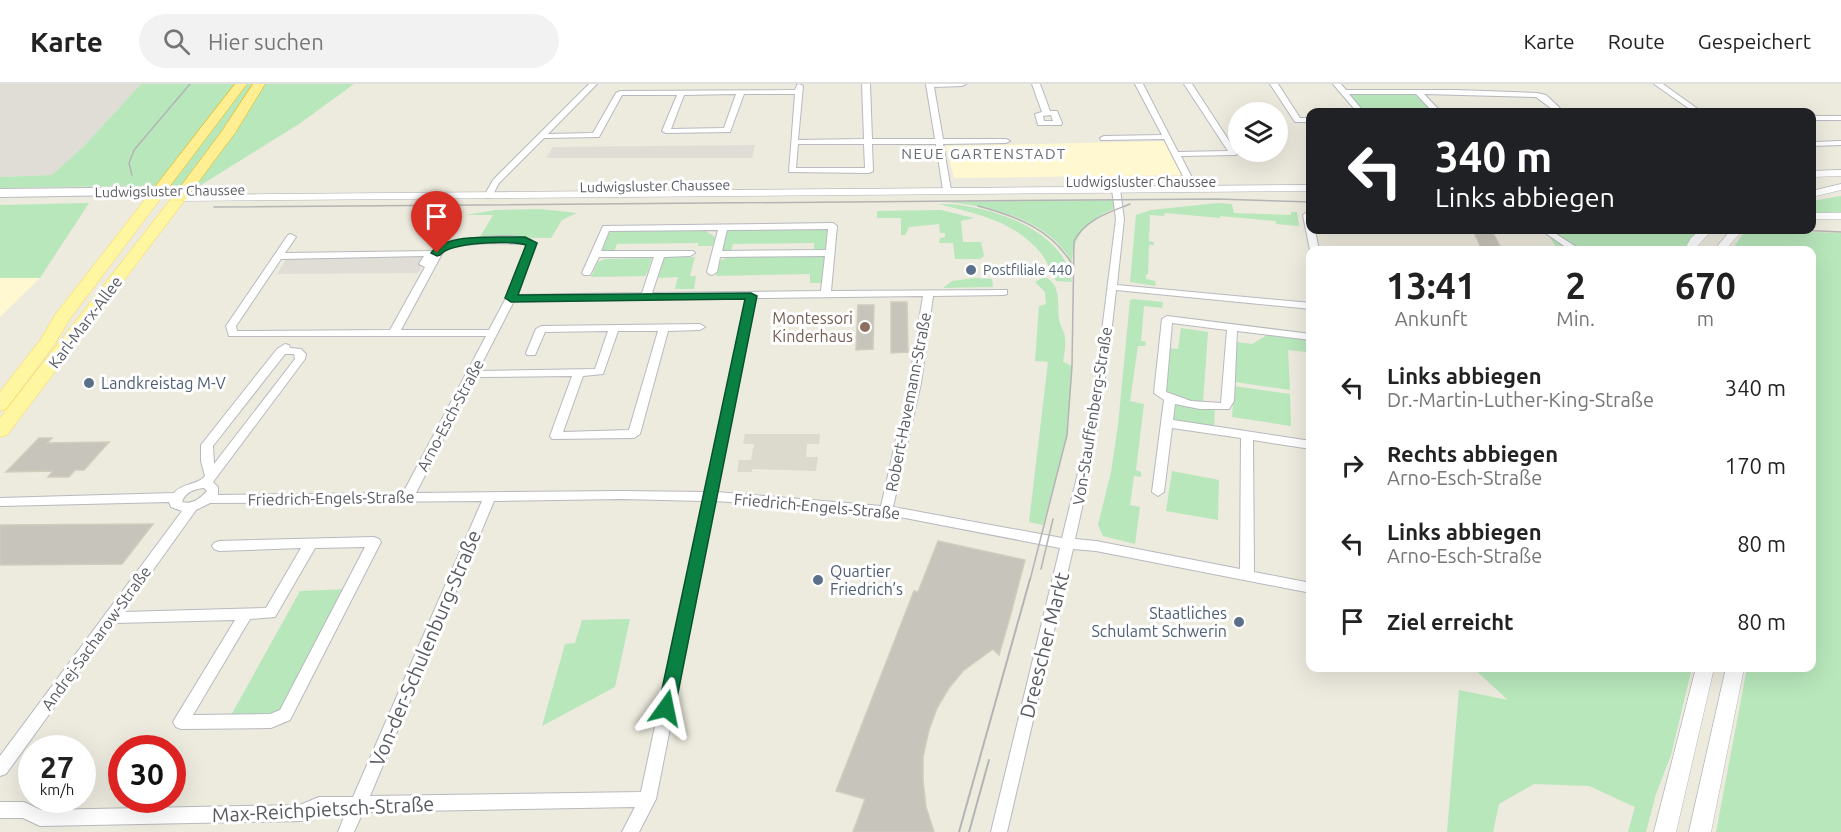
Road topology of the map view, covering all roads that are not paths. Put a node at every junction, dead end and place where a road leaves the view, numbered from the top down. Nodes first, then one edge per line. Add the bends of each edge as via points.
1 (241, 84) edge
2 (259, 84) edge
3 (593, 84) edge
4 (866, 84) edge
5 (930, 84) edge
6 (962, 84) edge
7 (1036, 84) edge
8 (1139, 84) edge
9 (1188, 84) edge
10 (1274, 84) edge
11 (1337, 84) edge
12 (1658, 84) edge
13 (799, 88) edge
14 (741, 92) junction
15 (1344, 92) junction
16 (1418, 92) junction
17 (681, 93) junction
18 (1357, 108) edge
19 (1433, 108) edge
20 (1555, 108) edge
21 (1692, 108) edge
22 (1047, 114) dead end
23 (1816, 118) edge
24 (1841, 118) edge
25 (1306, 120) edge
26 (543, 136) junction
27 (1168, 137) junction
28 (1104, 138) dead end
29 (868, 141) junction
30 (1006, 141) dead end
31 (795, 142) junction
32 (939, 142) junction
33 (1841, 143) edge
34 (1816, 144) edge
35 (1176, 154) junction
36 (1841, 172) edge
37 (1816, 174) edge
38 (1841, 180) edge
39 (1306, 181) edge
40 (1190, 182) junction
41 (1816, 183) edge
42 (946, 186) junction
43 (1115, 186) junction
44 (1841, 187) edge
45 (1306, 188) edge
46 (491, 192) junction
47 (0, 193) edge
48 (1816, 193) edge
49 (211, 194) junction
50 (127, 195) junction
51 (157, 195) junction
52 (181, 195) junction
53 (0, 200) edge
54 (1816, 216) edge
55 (1841, 216) edge
56 (723, 226) junction
57 (1551, 234) edge
58 (1702, 234) edge
59 (1733, 234) edge
60 (291, 237) dead end
61 (1570, 246) edge
62 (1691, 246) edge
63 (1723, 246) edge
64 (690, 253) dead end
65 (830, 253) junction
66 (595, 254) junction
67 (660, 254) junction
68 (717, 254) junction
69 (278, 255) junction
70 (712, 272) dead end
71 (418, 273) dead end
72 (586, 273) dead end
73 (1112, 288) junction
74 (1004, 292) dead end
75 (928, 293) junction
76 (826, 294) junction
77 (751, 296) junction
78 (646, 297) junction
79 (511, 298) junction
80 (1306, 306) edge
81 (700, 327) dead end
82 (1232, 327) junction
83 (614, 328) junction
84 (664, 328) junction
85 (394, 333) junction
86 (492, 333) junction
87 (295, 334) junction
88 (1306, 337) edge
89 (281, 351) junction
90 (531, 353) dead end
91 (579, 372) junction
92 (472, 374) junction
93 (1170, 400) junction
94 (0, 405) edge
95 (1167, 423) junction
96 (0, 431) edge
97 (1247, 435) junction
98 (1306, 443) edge
99 (208, 480) junction
100 (1158, 492) dead end
101 (490, 496) junction
102 (176, 497) junction
103 (407, 497) junction
104 (709, 497) junction
105 (208, 499) junction
106 (0, 502) edge
107 (192, 507) junction
108 (886, 510) junction
109 (311, 543) junction
110 (1069, 543) junction
111 (219, 546) dead end
112 (1247, 576) junction
113 (1306, 587) edge
114 (246, 614) junction
115 (111, 618) junction
116 (1704, 672) edge
117 (1734, 672) edge
118 (2, 762) edge
119 (648, 799) junction
120 (357, 804) junction
121 (0, 810) edge
122 (345, 832) edge
123 (630, 832) edge
124 (999, 832) edge
125 (1665, 832) edge
126 (1700, 832) edge

1 - 51 highway
2 - 52 highway via 244,111
3 - 26 street
4 - 29 street
5 - 6 street
5 - 32 street
7 - 22 street
8 - 27 street
9 - 35 street via 1233,153
10 - 25 street via 1298,120
11 - 15 street
12 - 21 street
13 - 14 street
13 - 31 street
14 - 17 street
14 - 17 street via 727,130 666,130
15 - 16 street
15 - 18 street
16 - 19 street
16 - 20 street via 1537,95
17 - 26 street via 620,93 596,135
23 - 24 street
26 - 46 street
27 - 28 street
27 - 35 street
29 - 31 street
29 - 31 street via 869,171 796,172 792,170
29 - 32 street
30 - 32 street
32 - 42 street
33 - 34 street
35 - 40 street
36 - 37 street
38 - 41 street
39 - 40 street, Ludwigsluster Chaussee
40 - 43 street, Ludwigsluster Chaussee
42 - 43 street, Ludwigsluster Chaussee
42 - 46 street, Ludwigsluster Chaussee
43 - 45 street, Ludwigsluster Chaussee
43 - 73 street, Von-Stauffenberg-Straße via 1120,219
44 - 48 street
46 - 49 street, Ludwigsluster Chaussee
47 - 50 main road, Ludwigsluster Chaussee
49 - 52 street
49 - 52 street, Ludwigsluster Chaussee
49 - 52 street via 198,186
50 - 51 main road, Ludwigsluster Chaussee
50 - 51 main road via 141,203
50 - 53 main road, Ludwigsluster Chaussee
51 - 52 main road, Ludwigsluster Chaussee
51 - 94 main road, Karl-Marx-Allee
52 - 96 main road, Karl-Marx-Allee
54 - 55 street
56 - 65 street via 833,226
56 - 66 street via 606,228
56 - 68 street
57 - 61 street
58 - 62 street
59 - 63 street
60 - 69 street
64 - 67 street
65 - 68 street
65 - 76 street
66 - 67 street
66 - 72 street
67 - 78 street
68 - 70 street
69 - 71 street via 430,253
69 - 87 street via 231,326 232,334
73 - 80 street
73 - 110 street, Von-Stauffenberg-Straße via 1096,406
74 - 75 street
75 - 76 street
75 - 108 street, Robert-Havemann-Straße via 915,383
76 - 77 street
77 - 78 street
77 - 104 street
78 - 79 street
79 - 85 street, Arno-Esch-Straße via 532,243 457,242 440,248
79 - 86 street, Arno-Esch-Straße
81 - 84 street
82 - 88 street
82 - 93 street via 1225,406
82 - 93 street via 1167,319 1161,393
83 - 84 street
83 - 90 street via 542,329
83 - 91 street via 599,372
84 - 91 street via 634,434 556,435
85 - 86 street, Arno-Esch-Straße
85 - 87 street
86 - 92 street, Arno-Esch-Straße
87 - 89 street
89 - 99 street via 207,445
89 - 99 street via 297,351 300,359
91 - 92 street
92 - 103 street, Arno-Esch-Straße
93 - 95 street
95 - 97 street
95 - 100 street
97 - 98 street
97 - 112 street
99 - 102 street
99 - 105 street via 213,489
101 - 103 street, Friedrich-Engels-Straße
101 - 104 street, Friedrich-Engels-Straße
101 - 120 street, Von-der-Schulenburg-Straße
102 - 106 street
102 - 107 street via 177,506
103 - 105 street, Friedrich-Engels-Straße
104 - 108 street, Friedrich-Engels-Straße
104 - 119 street
105 - 107 street, Friedrich-Engels-Straße
107 - 115 street, Andrej-Sacharow-Straße
108 - 110 street, Friedrich-Engels-Straße via 1035,540
109 - 111 street
109 - 114 street via 270,613
109 - 114 street via 374,542 285,715 272,721 181,722
110 - 112 street, Friedrich-Engels-Straße
110 - 124 street, Dreescher Markt
112 - 113 street, Friedrich-Engels-Straße
114 - 115 street
115 - 118 street, Andrej-Sacharow-Straße
116 - 125 street
117 - 126 street
119 - 120 street, Max-Reichpietsch-Straße
119 - 123 street
120 - 121 street, Max-Reichpietsch-Straße via 319,805 302,813 51,818 40,818 24,810
120 - 122 street, Von-der-Schulenburg-Straße

